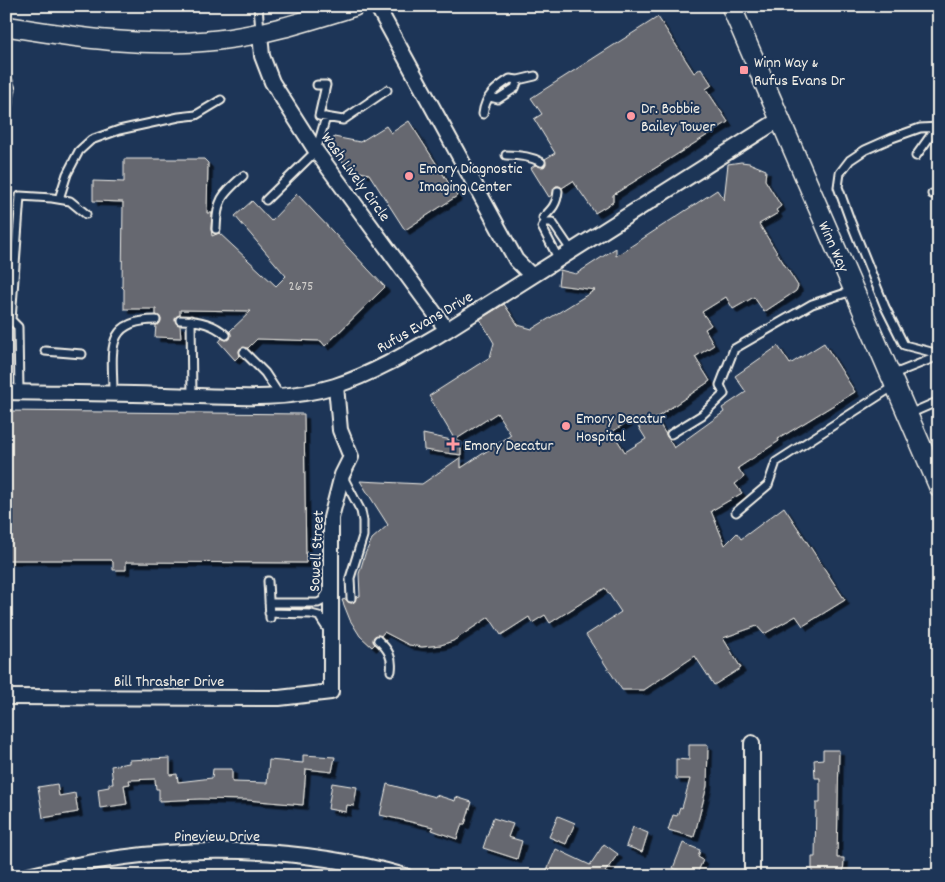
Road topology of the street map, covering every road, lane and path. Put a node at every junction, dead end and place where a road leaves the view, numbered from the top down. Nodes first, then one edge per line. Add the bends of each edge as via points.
1 (258, 6) edge
2 (354, 6) edge
3 (377, 6) edge
4 (732, 6) edge
5 (6, 26) edge
6 (260, 33) junction
7 (6, 75) edge
8 (535, 76) dead end
9 (518, 80) junction
10 (317, 85) dead end
11 (387, 90) dead end
12 (490, 97) junction
13 (221, 100) dead end
14 (483, 114) dead end
15 (6, 115) edge
16 (326, 117) junction
17 (780, 119) junction
18 (938, 127) edge
19 (316, 151) junction
20 (506, 155) dead end
21 (916, 156) dead end
22 (541, 162) dead end
23 (243, 176) dead end
24 (558, 191) dead end
25 (59, 199) junction
26 (266, 200) dead end
27 (86, 214) dead end
28 (543, 218) dead end
29 (216, 229) dead end
30 (571, 250) junction
31 (558, 258) junction
32 (530, 276) junction
33 (854, 290) junction
34 (156, 320) dead end
35 (180, 320) dead end
36 (191, 320) junction
37 (8, 322) edge
38 (446, 330) junction
39 (226, 335) dead end
40 (45, 351) dead end
41 (244, 352) dead end
42 (82, 354) dead end
43 (939, 355) edge
44 (893, 380) junction
45 (336, 386) junction
46 (12, 392) edge
47 (112, 393) junction
48 (192, 396) junction
49 (280, 396) junction
50 (939, 401) edge
51 (908, 415) junction
52 (671, 434) dead end
53 (342, 475) junction
54 (939, 486) edge
55 (736, 512) dead end
56 (268, 581) dead end
57 (330, 586) junction
58 (351, 598) dead end
59 (269, 603) junction
60 (330, 634) junction
61 (378, 640) dead end
62 (391, 671) dead end
63 (331, 692) joint
64 (6, 697) edge
65 (752, 743) dead end
66 (28, 876) edge
67 (405, 876) edge
68 (752, 876) edge

1 - 6 lane
2 - 6 street
3 - 32 street via 516,260
4 - 17 street, Winn Way
5 - 6 street via 137,43 219,40
6 - 19 street, Wash Lively Circle via 262,56 272,82
7 - 15 lane via 11,89
8 - 9 lane
9 - 12 lane via 510,79 493,89
9 - 12 lane via 515,88 498,99
10 - 16 lane via 326,84 319,116
11 - 16 lane via 343,120
12 - 14 lane
13 - 25 lane via 196,115 120,130 91,140 79,151
16 - 19 lane
17 - 30 street, Rufus Evans Drive
17 - 33 street, Winn Way
18 - 21 lane
18 - 43 lane via 920,128 865,150 850,160 840,173 838,187 885,307 904,345
19 - 26 lane
19 - 38 street, Wash Lively Circle
20 - 22 lane via 533,157
23 - 29 lane via 218,202
24 - 28 lane via 557,201
25 - 27 lane via 70,201
25 - 37 lane via 20,196
30 - 31 street, Rufus Evans Drive
30 - 31 lane via 552,222 545,222 542,227
31 - 32 street, Rufus Evans Drive
32 - 38 street, Rufus Evans Drive
33 - 44 street, Winn Way
33 - 52 lane via 812,304 734,349 720,385 724,394 702,415
34 - 47 lane via 130,322 113,340
35 - 36 lane
36 - 39 lane via 210,324
36 - 48 lane
37 - 46 lane via 18,327
38 - 45 street, Rufus Evans Drive via 398,359
40 - 42 lane
41 - 49 lane
43 - 44 lane
44 - 51 street, Winn Way
44 - 55 lane via 776,462 768,485
45 - 49 street, Rufus Evans Drive
45 - 53 street, Sowell Street via 340,430 351,458
46 - 47 street, Rufus Evans Drive
47 - 48 street, Rufus Evans Drive
48 - 49 street, Rufus Evans Drive
50 - 51 lane
51 - 54 street, Winn Way
53 - 57 street, Sowell Street via 331,518
53 - 58 lane via 363,521 363,536 350,578
56 - 59 lane
57 - 59 lane via 318,603
57 - 60 street, Sowell Street
59 - 60 lane via 269,616 319,616
60 - 63 street, Sowell Street
61 - 62 lane via 392,660
63 - 64 street, Bill Thrasher Drive via 279,698
65 - 68 street
66 - 67 street, Pineview Drive via 83,862 186,851 309,856 370,866

